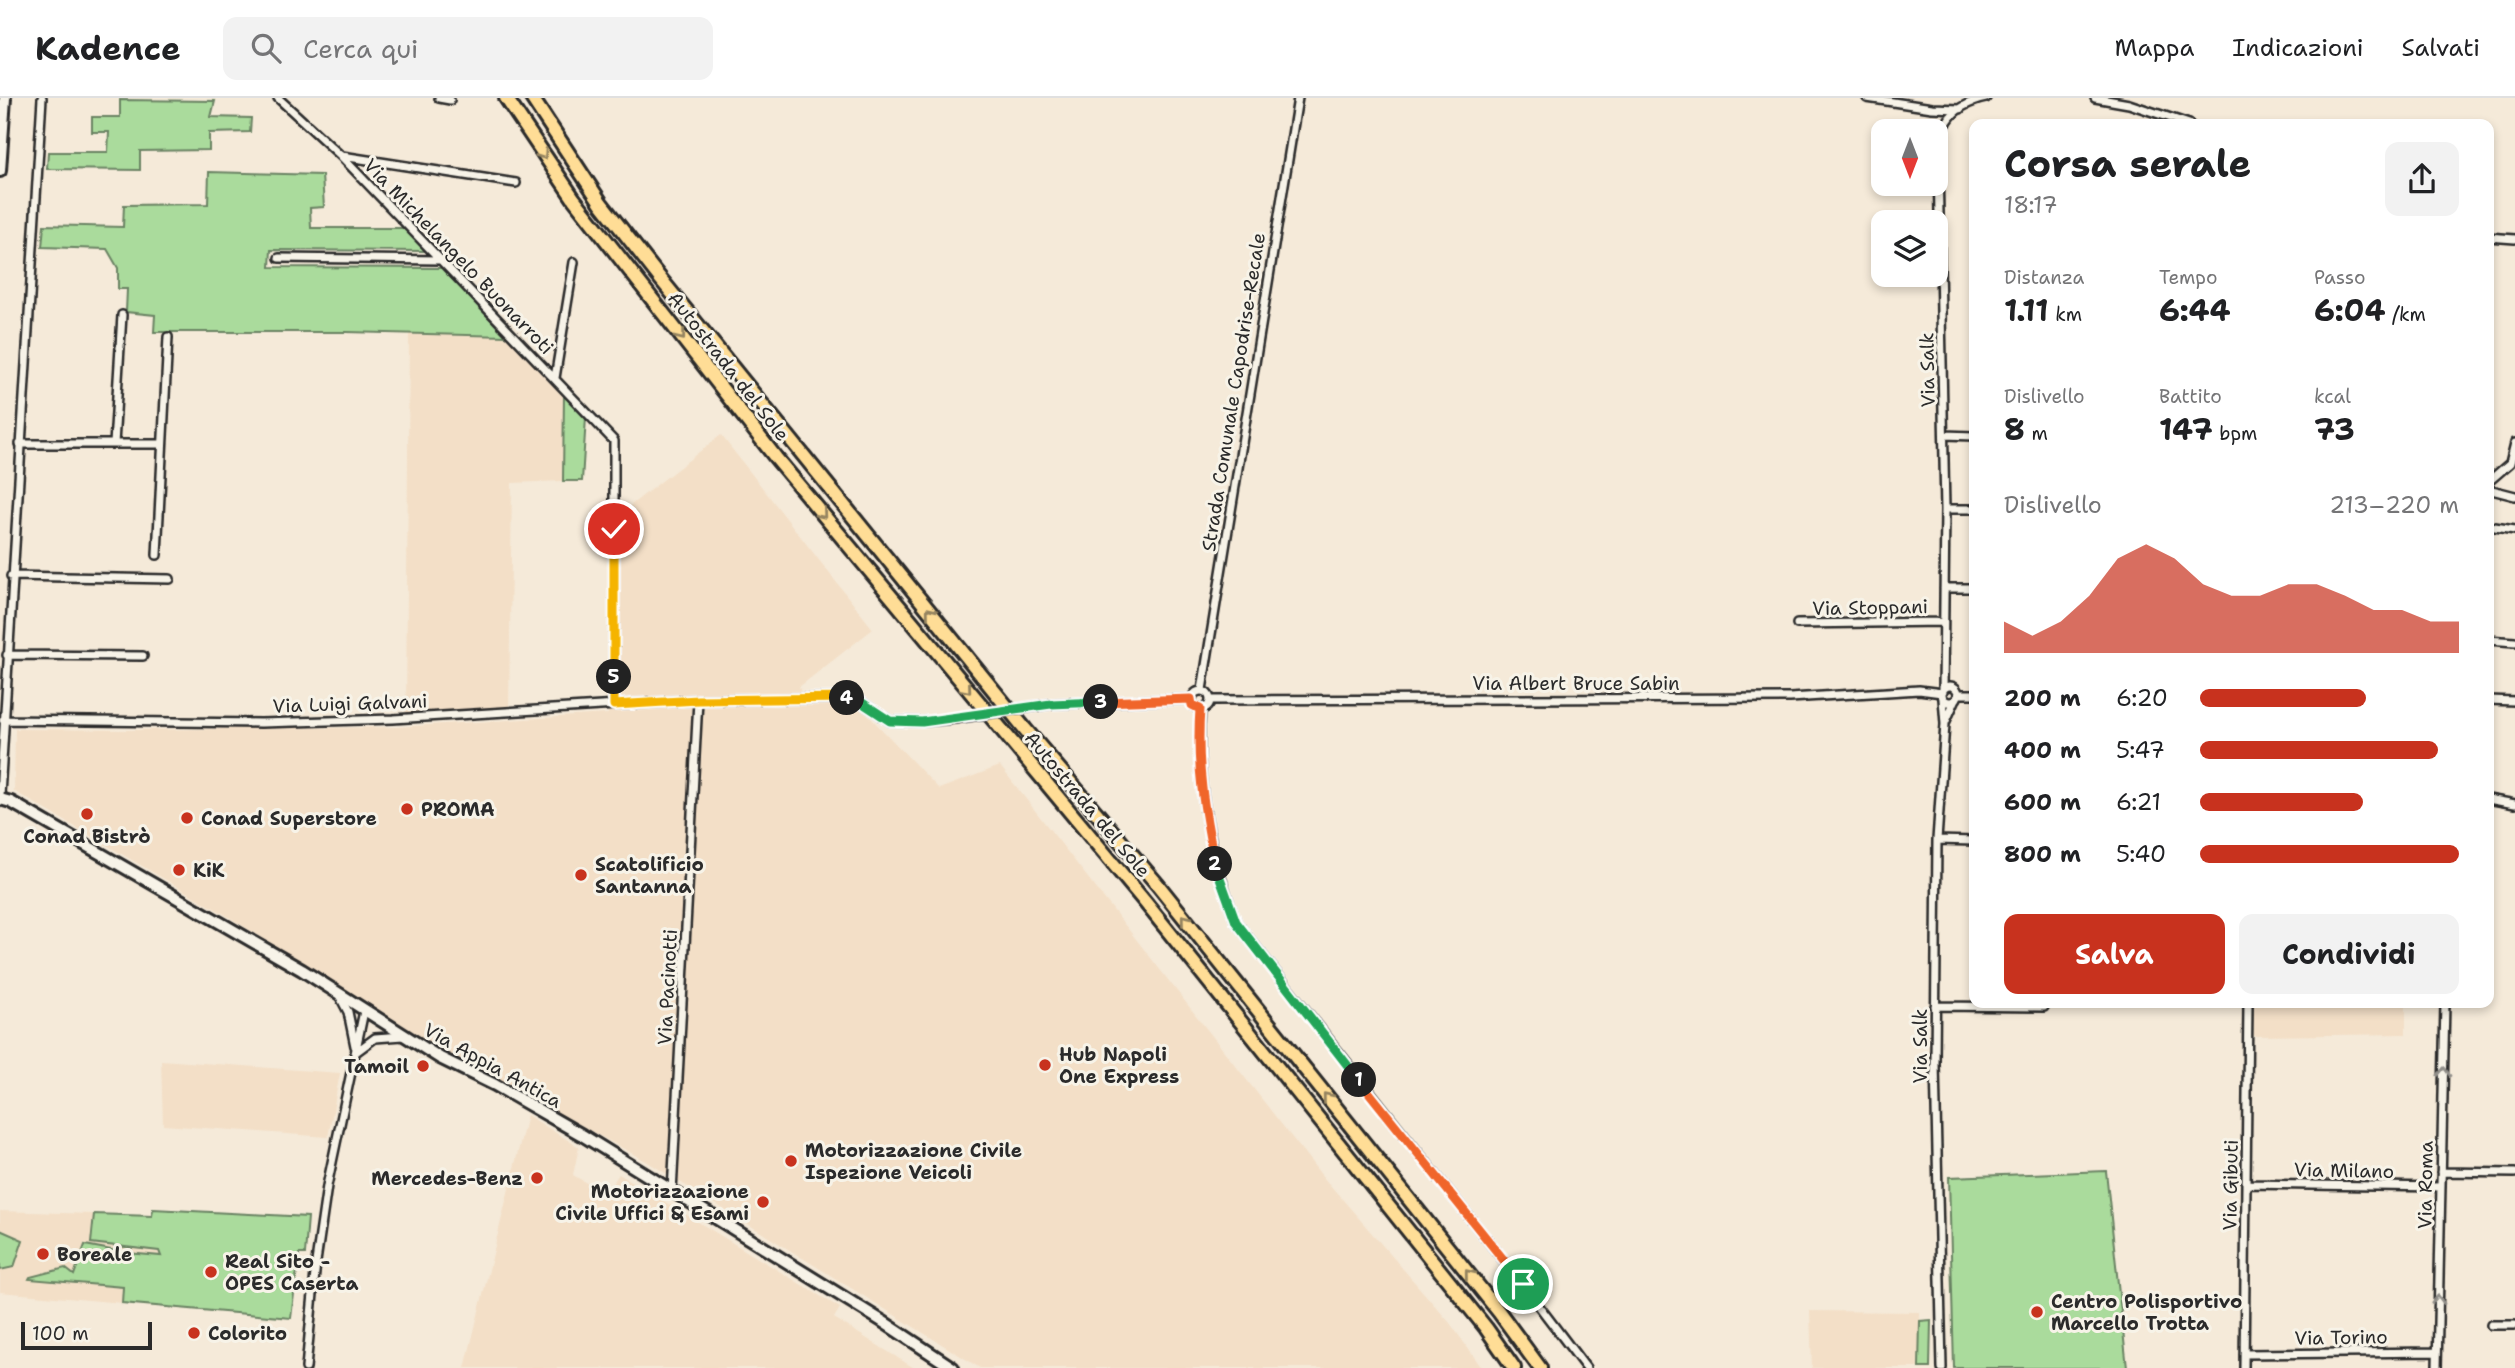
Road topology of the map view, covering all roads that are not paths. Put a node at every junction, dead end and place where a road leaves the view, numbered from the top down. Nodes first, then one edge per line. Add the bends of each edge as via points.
1 (5, 98) edge
2 (42, 98) edge
3 (278, 98) edge
4 (439, 98) edge
5 (506, 98) edge
6 (532, 98) edge
7 (1298, 98) edge
8 (1867, 98) edge
9 (1986, 98) edge
10 (2095, 98) edge
11 (450, 100) dead end
12 (1961, 109) junction
13 (2174, 119) edge
14 (341, 156) junction
15 (0, 171) edge
16 (516, 183) dead end
17 (2494, 237) edge
18 (2515, 239) edge
19 (279, 258) dead end
20 (441, 260) junction
21 (574, 262) dead end
22 (122, 315) dead end
23 (168, 337) dead end
24 (555, 379) junction
25 (1944, 435) junction
26 (1969, 436) edge
27 (2515, 443) edge
28 (20, 444) junction
29 (114, 444) junction
30 (162, 444) junction
31 (2494, 477) edge
32 (2494, 491) edge
33 (2515, 496) edge
34 (1945, 509) junction
35 (1969, 509) edge
36 (2494, 527) edge
37 (2515, 530) edge
38 (157, 555) dead end
39 (12, 576) junction
40 (170, 579) dead end
41 (1944, 588) junction
42 (1969, 588) edge
43 (1943, 622) junction
44 (1797, 624) dead end
45 (2494, 640) edge
46 (2515, 642) edge
47 (7, 655) junction
48 (143, 656) dead end
49 (1944, 668) junction
50 (1202, 690) junction
51 (1942, 694) junction
52 (1969, 694) edge
53 (1957, 695) junction
54 (1191, 699) junction
55 (698, 700) junction
56 (1210, 700) junction
57 (2494, 700) edge
58 (2515, 701) edge
59 (614, 705) junction
60 (1200, 709) junction
61 (3, 720) junction
62 (1945, 724) junction
63 (2, 796) edge
64 (2494, 800) edge
65 (2515, 804) edge
66 (1937, 841) junction
67 (1969, 841) edge
68 (338, 994) junction
69 (1935, 1006) junction
70 (1969, 1006) edge
71 (2248, 1008) edge
72 (2445, 1008) edge
73 (364, 1011) junction
74 (406, 1037) junction
75 (356, 1052) junction
76 (2441, 1172) junction
77 (2515, 1174) edge
78 (2246, 1184) junction
79 (2441, 1187) junction
80 (672, 1192) junction
81 (2491, 1325) dead end
82 (2515, 1325) edge
83 (2437, 1352) junction
84 (2244, 1354) junction
85 (306, 1368) edge
86 (953, 1368) edge
87 (1514, 1368) edge
88 (1539, 1368) edge
89 (1586, 1368) edge
90 (1942, 1368) edge
91 (2244, 1368) edge
92 (2437, 1368) edge

1 - 15 street
2 - 28 street
3 - 14 street, Via Michelangelo Buonarroti
4 - 11 street
5 -> 87 highway, Autostrada del Sole via 574,199 776,458 1145,902
88 -> 6 highway, Autostrada del Sole via 1166,896 659,277 601,203
7 - 50 street, Strada Comunale Capodrise-Recale
8 - 12 street
9 - 12 street, Via Salk
10 - 13 street
12 - 25 street, Via Salk via 1940,133 1938,165
14 - 16 street
14 - 20 street, Via Michelangelo Buonarroti
17 - 18 street
19 - 20 street
20 - 24 street, Via Michelangelo Buonarroti
21 - 24 street
22 - 29 street
23 - 30 street
24 - 59 street, Via Michelangelo Buonarroti via 614,441
25 - 26 street
25 - 34 street, Via Salk
27 - 31 street via 2510,463
28 - 29 street
28 - 39 street
29 - 30 street
30 - 38 street
32 - 33 street
34 - 35 street
34 - 41 street, Via Salk
36 - 37 street
39 - 40 street
39 - 47 street
41 - 42 street
41 - 43 street, Via Salk
43 - 44 street, Via Stoppani
43 - 49 street, Via Salk
45 - 46 street
47 - 48 street
47 - 61 street
49 - 51 street, Via Salk
49 - 53 street
50 - 54 street
50 - 56 street
51 - 53 street via 1949,686
51 - 53 street via 1950,703
51 - 56 street, Via Albert Bruce Sabin via 1919,690 1790,698
51 - 62 street, Via Salk
52 - 53 street
53 - 62 street, Via Salk
54 - 55 street, Via Luigi Galvani, bridge via 1051,704 922,722 890,721 855,698
54 - 60 street
55 - 59 street, Via Luigi Galvani
55 - 80 street, Via Pacinotti
56 - 60 street
57 - 58 street
59 - 61 street, Via Luigi Galvani via 261,723
60 - 89 street via 1202,794 1217,872 1236,922
61 - 63 street
62 - 66 street, Via Salk
63 - 68 street, Via Appia Antica
64 - 65 street
66 - 67 street
66 - 69 street, Via Salk
68 - 73 street, Via Appia Antica
68 - 75 street
69 - 70 street
69 - 90 street, Via Salk
71 - 78 street, Via Gibuti
76 -> 72 street, Via Roma
73 - 74 street, Via Appia Antica
73 - 75 street
74 - 75 street via 375,1038
74 - 80 street, Via Appia Antica via 561,1122
75 - 85 street via 327,1186
76 - 77 street
76 - 79 street, Via Roma
78 - 79 street, Via Milano
78 - 84 street, Via Gibuti
83 -> 79 street, Via Roma
80 - 86 street, Via Appia Antica
81 - 82 street
83 - 84 street, Via Torino
83 - 92 street, Via Roma
84 - 91 street, Via Gibuti

